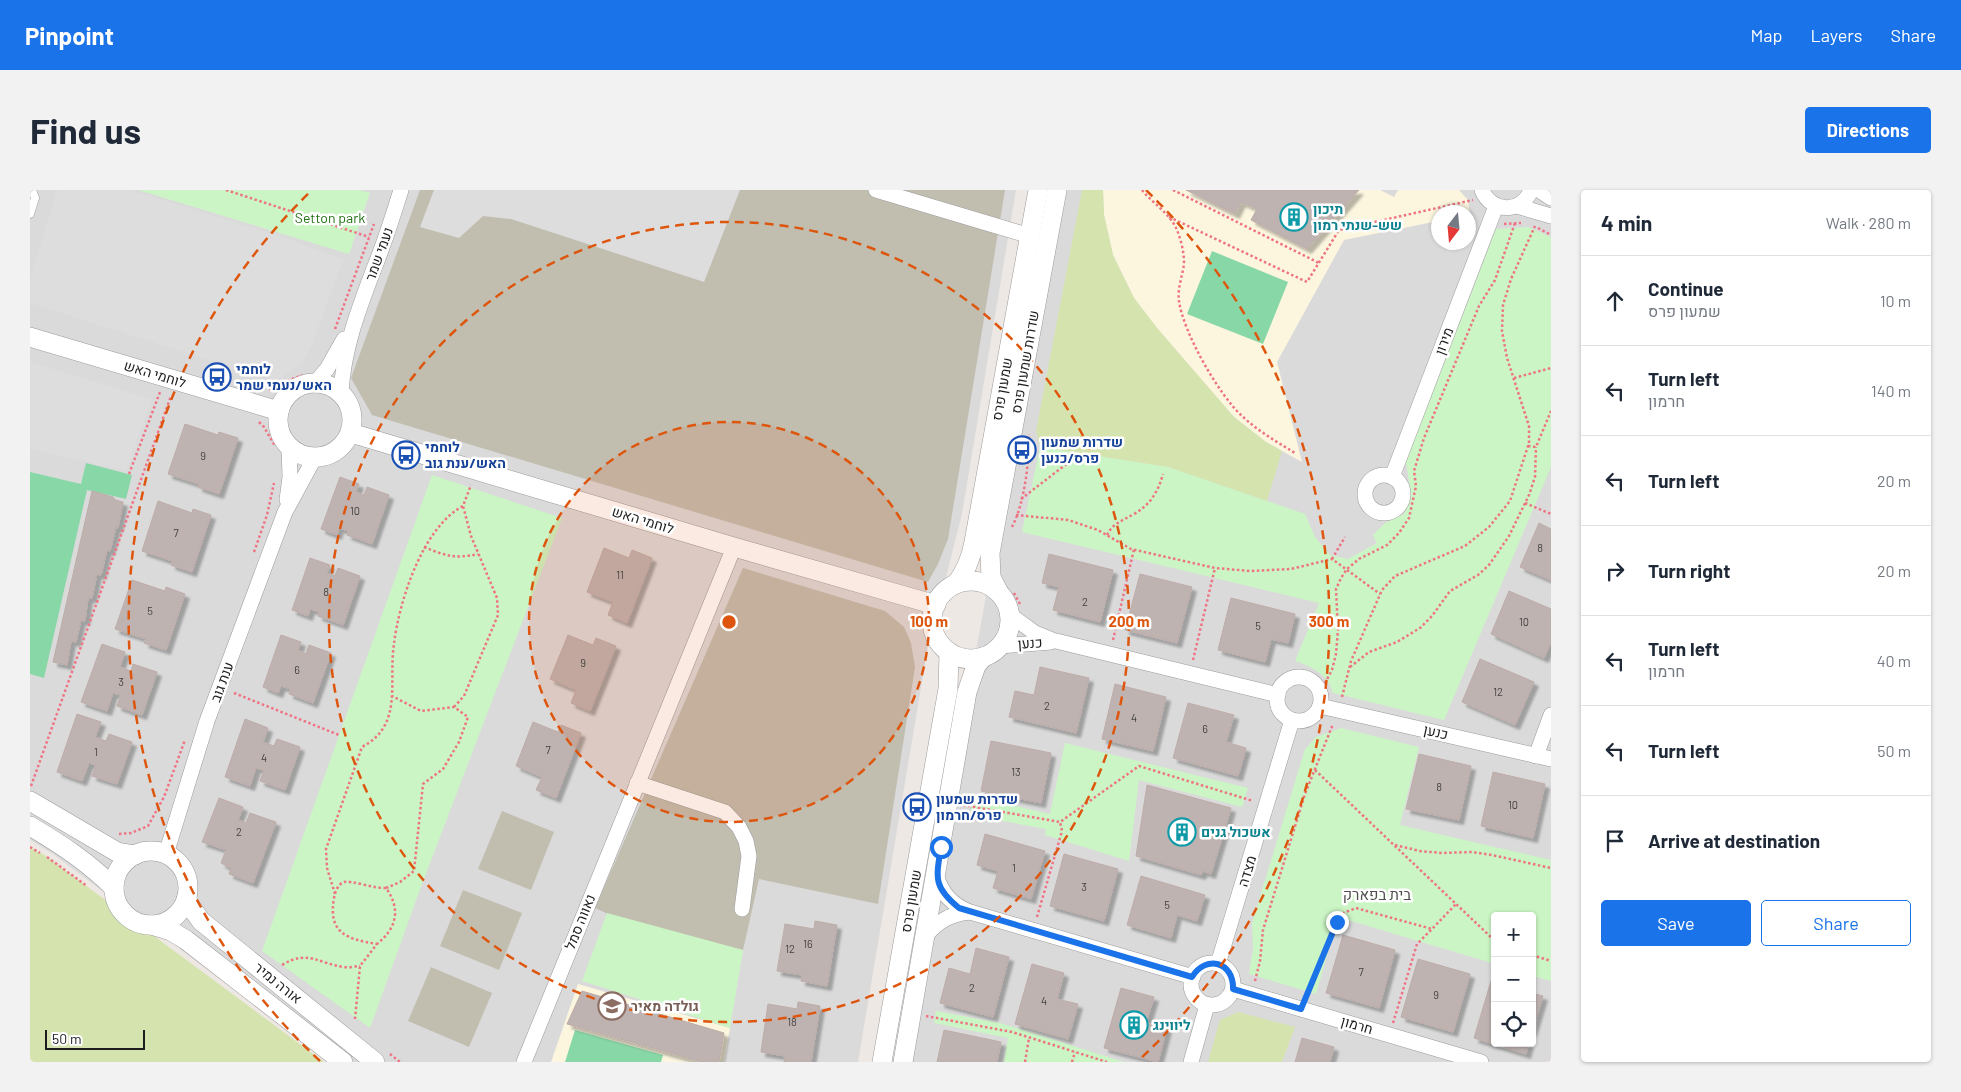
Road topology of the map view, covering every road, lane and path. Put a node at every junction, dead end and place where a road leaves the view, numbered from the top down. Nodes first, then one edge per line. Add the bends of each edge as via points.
1 (32, 190) edge
2 (226, 190) edge
3 (401, 190) edge
4 (876, 190) edge
5 (1038, 190) edge
6 (1057, 190) edge
7 (1142, 190) edge
8 (1173, 190) edge
9 (1531, 190) edge
10 (1539, 190) edge
11 (1488, 198) edge
12 (1551, 198) edge
13 (1516, 206) junction
14 (30, 214) edge
15 (1546, 214) edge
16 (1169, 217) junction
17 (376, 218) dead end
18 (1030, 236) junction
19 (369, 237) junction
20 (1319, 263) junction
21 (355, 318) junction
22 (334, 329) dead end
23 (30, 337) edge
24 (1551, 368) edge
25 (311, 378) junction
26 (1514, 378) junction
27 (269, 389) dead end
28 (160, 392) dead end
29 (341, 394) junction
30 (172, 395) dead end
31 (279, 411) junction
32 (1551, 412) edge
33 (258, 421) dead end
34 (1029, 433) dead end
35 (351, 440) junction
36 (1528, 446) junction
37 (1536, 447) junction
38 (283, 449) junction
39 (1295, 453) dead end
40 (1072, 459) dead end
41 (318, 460) junction
42 (129, 474) dead end
43 (1163, 474) dead end
44 (275, 477) dead end
45 (1392, 477) dead end
46 (471, 485) dead end
47 (1021, 499) junction
48 (1525, 503) junction
49 (463, 506) junction
50 (285, 512) junction
51 (997, 514) junction
52 (1551, 514) edge
53 (1016, 515) junction
54 (1010, 532) dead end
55 (1107, 535) junction
56 (1345, 537) dead end
57 (424, 547) junction
58 (734, 547) junction
59 (1134, 549) junction
60 (478, 554) junction
61 (1332, 559) junction
62 (251, 560) dead end
63 (1215, 568) junction
64 (956, 584) junction
65 (1004, 588) junction
66 (1380, 594) junction
67 (936, 605) junction
68 (1016, 620) junction
69 (1060, 642) junction
70 (1000, 646) junction
71 (949, 652) junction
72 (1110, 654) junction
73 (983, 657) junction
74 (1349, 668) junction
75 (1190, 673) junction
76 (234, 693) dead end
77 (1278, 695) junction
78 (392, 696) junction
79 (1320, 706) junction
80 (454, 707) junction
81 (1338, 710) junction
82 (1551, 715) edge
83 (1292, 720) junction
84 (188, 733) dead end
85 (339, 734) dead end
86 (1544, 757) edge
87 (1315, 770) junction
88 (637, 783) junction
89 (30, 787) edge
90 (30, 800) edge
91 (1267, 805) junction
92 (960, 811) dead end
93 (1060, 822) junction
94 (30, 826) edge
95 (148, 826) dead end
96 (1394, 845) junction
97 (135, 854) junction
98 (166, 854) junction
99 (1551, 868) edge
100 (936, 875) junction
101 (114, 888) junction
102 (386, 888) junction
103 (335, 894) junction
104 (186, 900) junction
105 (1456, 904) junction
106 (742, 910) dead end
107 (970, 912) junction
108 (151, 925) junction
109 (1432, 929) junction
110 (1034, 931) junction
111 (926, 936) junction
112 (1491, 938) edge
113 (377, 944) junction
114 (1536, 956) edge
115 (1551, 961) edge
116 (1218, 964) junction
117 (282, 965) dead end
118 (360, 966) junction
119 (1192, 977) junction
120 (1233, 989) junction
121 (1252, 994) junction
122 (1207, 1005) junction
123 (1301, 1009) junction
124 (912, 1014) junction
125 (355, 1019) dead end
126 (1390, 1035) junction
127 (1029, 1038) junction
128 (1075, 1052) junction
129 (344, 1062) edge
130 (375, 1062) edge
131 (524, 1062) edge
132 (882, 1062) edge
133 (903, 1062) edge
134 (1024, 1062) edge
135 (1072, 1062) edge
136 (1107, 1062) edge
137 (1191, 1062) edge
138 (1481, 1062) edge

1 - 14 lane via 35,198
2 - 19 path
3 - 21 street, נעמי שמר
4 - 18 street
5 - 18 street, שמעון פרס
6 - 51 street, שדרות שמעון פרס
7 - 16 path
8 - 20 path
9 - 13 street via 1524,202
10 - 12 street
11 - 13 street via 1510,208
11 - 20 path via 1339,230
11 - 45 street, מירון
13 - 15 street
15 - 26 path via 1511,279 1503,305 1502,331
16 - 20 path via 1307,282
16 - 39 path via 1182,246 1184,262 1179,300 1200,356 1219,389 1242,416
17 - 19 path
18 - 64 street, שמעון פרס via 974,542 969,563
19 - 22 path
21 - 25 street, נעמי שמר via 327,369
21 - 29 street, נעמי שמר via 342,372
23 - 31 street, לוחמי האש
24 - 26 path
25 - 27 path via 298,378
25 - 29 street
25 - 31 street via 290,393
26 - 36 path via 1529,426
28 - 42 path
29 - 35 street via 352,414
30 - 89 path
31 - 38 street
32 - 37 path
33 - 38 path
34 - 47 path via 1029,456
35 - 41 path
35 - 41 street
35 - 58 street, לוחמי האש
36 - 37 path
36 - 66 path via 1510,501 1489,527 1465,546 1396,576
37 - 48 path via 1535,477
38 - 41 street
38 - 50 street, ענת גוב via 290,477
40 - 47 path
41 - 50 street, ענת גוב
43 - 55 path via 1154,497 1142,509 1117,522
44 - 62 path via 267,515
46 - 49 path
47 - 53 path
48 - 52 path
48 - 74 path via 1509,536 1489,565 1450,591 1420,628 1397,642 1369,652
49 - 57 path via 442,521
49 - 60 path
50 - 98 street, ענת גוב via 207,721
51 - 53 path
51 - 65 street, שדרות שמעון פרס via 990,567 991,577
53 - 54 path
53 - 55 path via 1068,520
55 - 59 path
56 - 61 path
57 - 60 path via 452,558
57 - 78 path via 395,636
58 - 67 street, לוחמי האש
58 - 88 street, נאווה סמל
59 - 63 path
59 - 72 path
60 - 80 path via 497,598 498,615 464,696
61 - 63 path via 1291,569 1250,571
61 - 66 path
63 - 75 path
64 - 65 street via 981,582
64 - 67 street
65 - 68 street via 1005,600
65 - 68 path via 1024,610
66 - 74 path
67 - 71 street via 933,626 936,636
68 - 69 street, כנען via 1035,633
68 - 70 street
69 - 70 street, כנען
69 - 72 street, כנען
70 - 73 street
71 - 73 street via 966,658
71 - 132 street, שמעון פרס via 948,689
72 - 75 street, כנען
73 - 100 street, שמעון פרס via 976,666 967,692
74 - 81 path
75 - 77 street, כנען
76 - 85 path
77 - 79 street via 1291,679 1305,678 1320,692
77 - 83 street via 1282,713
78 - 80 path via 421,711
78 - 103 path via 390,712 381,732 362,747 326,849 327,868
79 - 81 street, כנען
79 - 83 street via 1310,719
80 - 102 path via 468,717 443,768 423,784 414,870 400,882
81 - 86 street, כנען
81 - 87 path
82 - 86 street
83 - 91 street, מצדה
84 - 95 path via 164,797
87 - 96 path
87 - 121 path via 1263,930
88 - 106 street via 725,812 739,827 750,856
88 - 131 street, נאווה סמל
90 - 97 street via 117,852
91 - 93 path via 1139,766
91 - 116 street, מצדה
92 - 93 path via 961,805
93 - 110 path via 1062,831
94 - 101 street via 66,847
96 - 99 path via 1441,853 1472,852
96 - 105 path
97 - 98 street via 150,851
97 - 101 street via 119,869
98 - 104 street via 185,873
100 - 107 street via 950,901
100 - 111 street, שמעון פרס
101 - 108 street via 125,914
102 - 103 path via 350,881 339,886
102 - 113 path via 396,905 395,915 393,925
103 - 113 path via 332,913 338,929 352,938
104 - 108 street via 169,920
104 - 130 street, אורה נמיר via 201,921
105 - 109 path
105 - 112 path
107 - 110 street
107 - 111 street via 949,916
108 - 129 street, אורה נמיר via 186,940
109 - 123 path via 1356,908 1341,914
109 - 126 path via 1417,944
110 - 119 street
111 - 124 street, שמעון פרס
113 - 118 path
114 - 115 path
116 - 119 street via 1206,964
116 - 120 street via 1229,971
117 - 118 path via 293,958 314,958 344,967
118 - 125 path
119 - 122 street via 1192,991
120 - 121 street, חרמון
120 - 122 street via 1220,1004
121 - 123 street, חרמון
122 - 137 street
123 - 126 street, חרמון
124 - 127 path
124 - 133 street, שמעון פרס
126 - 138 street, חרמון
127 - 128 path
127 - 134 path
128 - 135 path
128 - 136 path

